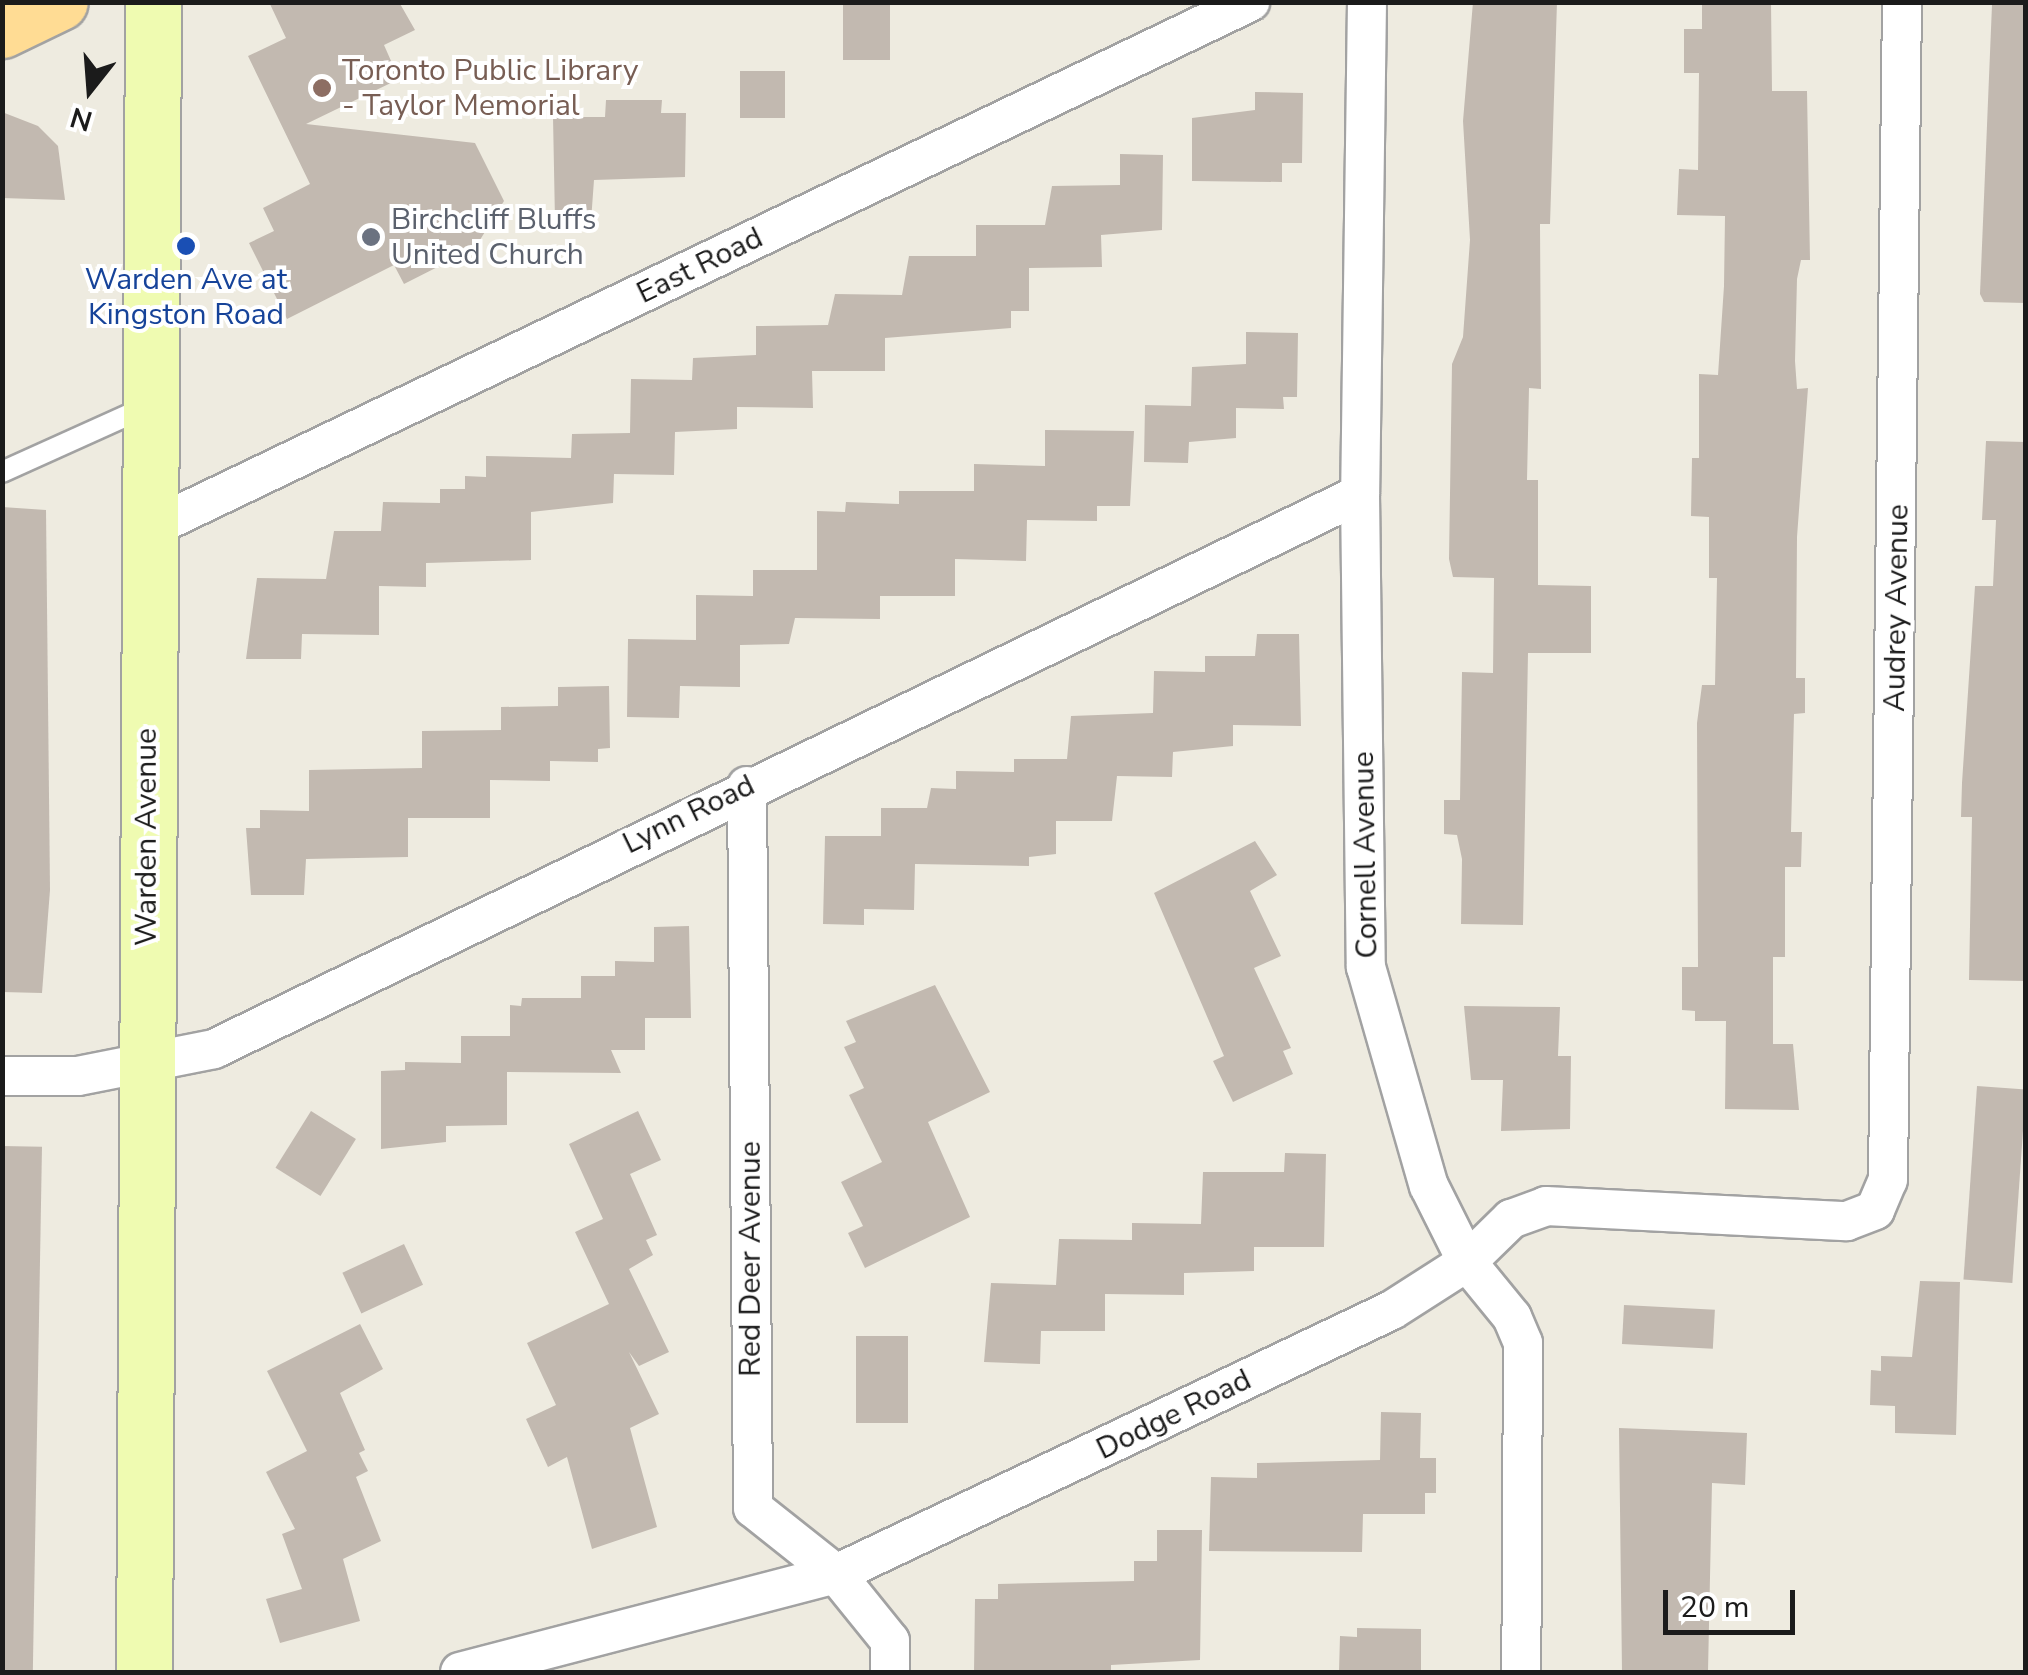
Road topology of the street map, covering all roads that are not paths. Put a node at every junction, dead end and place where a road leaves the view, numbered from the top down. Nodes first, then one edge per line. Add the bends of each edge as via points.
1 (60, 2) edge
2 (153, 2) edge
3 (1250, 2) edge
4 (1367, 2) edge
5 (1902, 2) edge
6 (2, 30) edge
7 (152, 404) junction
8 (2, 472) edge
9 (1360, 494) junction
10 (149, 529) junction
11 (747, 786) junction
12 (146, 1065) junction
13 (2, 1076) edge
14 (1875, 1210) joint
15 (1467, 1262) junction
16 (836, 1574) junction
17 (144, 1672) edge
18 (460, 1672) edge
19 (890, 1672) edge
20 (1521, 1672) edge

1 - 6 main road
2 - 7 main road, Warden Avenue
3 - 10 street, East Road
4 - 9 street, Cornell Avenue
5 - 14 street, Audrey Avenue via 1888,1180
7 - 8 lane
7 - 10 main road, Warden Avenue
9 - 11 street, Lynn Road
9 - 15 street, Cornell Avenue via 1366,968 1429,1186
10 - 12 main road, Warden Avenue
11 - 12 street, Lynn Road via 214,1049
11 - 16 street, Red Deer Avenue via 752,1508
12 - 13 street, Lynn Road
12 - 17 main road, Warden Avenue
14 - 15 street, Dodge Road via 1847,1222 1546,1206 1512,1219
15 - 16 street, Dodge Road via 1392,1310
15 - 20 street, Cornell Avenue via 1512,1317 1523,1344
16 - 18 street, Dodge Road
16 - 19 street, Red Deer Avenue via 890,1641

